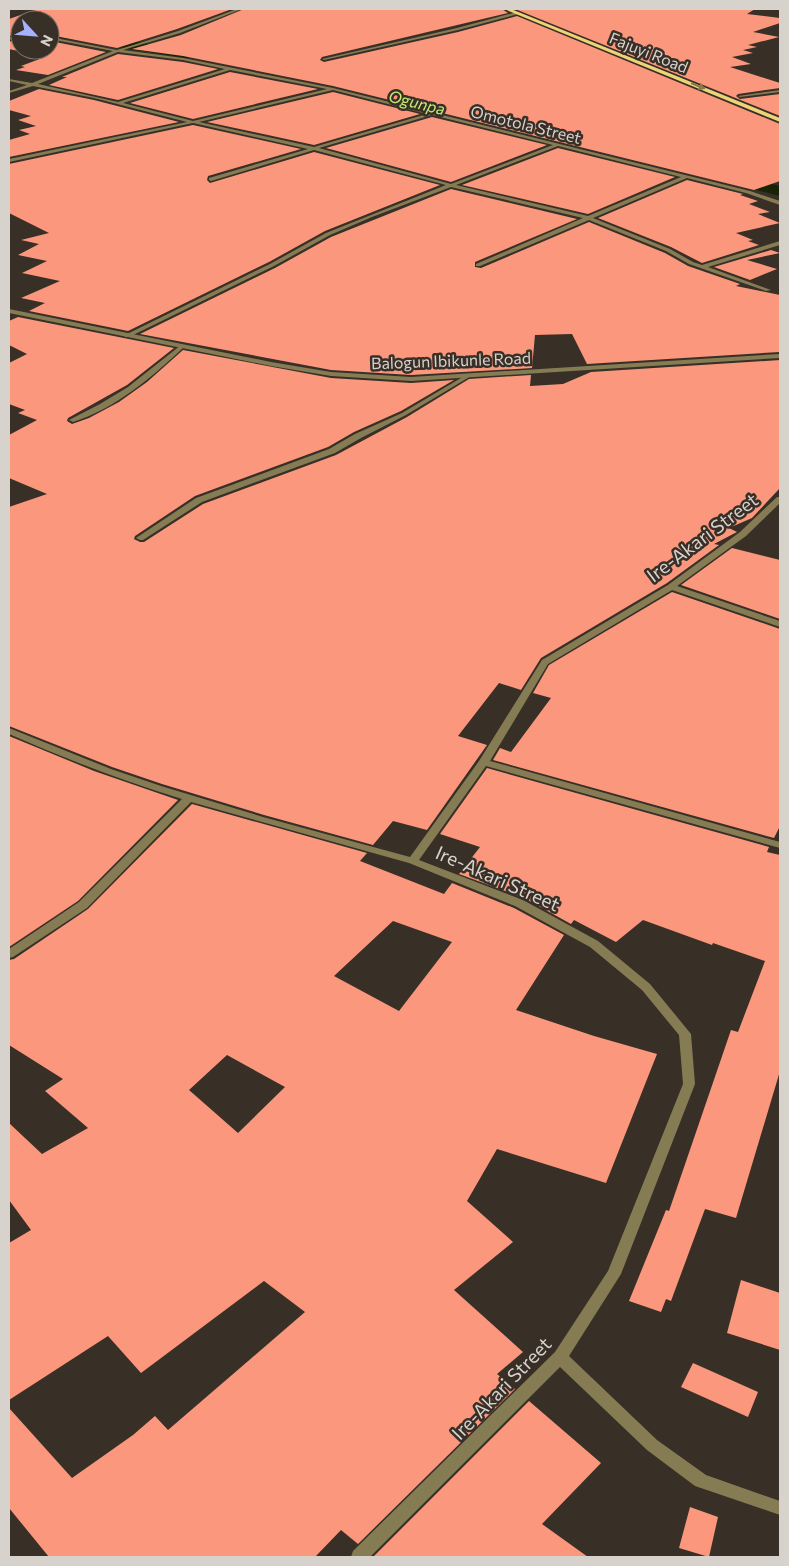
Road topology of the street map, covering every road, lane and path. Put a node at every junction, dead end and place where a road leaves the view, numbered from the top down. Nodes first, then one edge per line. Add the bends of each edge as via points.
1 (240, 9) edge
2 (506, 9) edge
3 (523, 9) edge
4 (517, 13) junction
5 (60, 40) edge
6 (117, 51) junction
7 (324, 58) dead end
8 (232, 68) junction
9 (9, 80) edge
10 (35, 84) junction
11 (333, 89) junction
12 (780, 91) edge
13 (9, 92) edge
14 (740, 96) junction
15 (756, 102) dead end
16 (118, 103) junction
17 (435, 113) junction
18 (780, 120) edge
19 (194, 122) junction
20 (558, 144) junction
21 (312, 148) junction
22 (10, 160) edge
23 (686, 178) junction
24 (211, 179) dead end
25 (450, 185) junction
26 (780, 202) edge
27 (588, 218) junction
28 (780, 243) edge
29 (478, 265) dead end
30 (702, 267) junction
31 (768, 290) dead end
32 (9, 311) edge
33 (127, 336) junction
34 (181, 347) junction
35 (780, 356) edge
36 (468, 376) junction
37 (73, 420) dead end
38 (780, 499) edge
39 (140, 538) dead end
40 (670, 587) junction
41 (780, 624) edge
42 (9, 731) edge
43 (484, 762) junction
44 (188, 799) junction
45 (780, 844) edge
46 (413, 861) junction
47 (9, 954) edge
48 (560, 1358) junction
49 (780, 1508) edge
50 (359, 1557) edge

1 - 6 street
2 - 4 highway, Fajuyi Road
3 - 14 highway, Fajuyi Road
4 - 7 street
4 -> 18 highway, Fajuyi Road
5 - 6 street, Omotola Street
6 - 8 street, Omotola Street
6 - 10 street
8 - 11 street, Omotola Street
8 - 16 street
9 - 10 street
10 - 13 street
10 - 16 street
11 - 17 street, Omotola Street
11 - 19 street
12 - 14 street
14 - 15 highway, Fajuyi Road
16 - 19 street
17 - 20 street, Omotola Street
17 - 21 street
19 - 21 street
19 - 22 street
20 - 23 street, Omotola Street
20 - 25 street
21 - 24 street
21 - 25 street
23 - 26 street, Omotola Street
23 - 27 street
25 - 27 street
25 - 33 street via 328,234
27 - 29 street
27 - 30 street
28 - 30 street
30 - 31 street
32 - 33 street, Balogun Ibikunle Road
33 - 34 street, Balogun Ibikunle Road
34 - 36 street, Balogun Ibikunle Road via 331,374 411,379
34 - 37 street via 100,409
35 - 36 street, Balogun Ibikunle Road
36 - 39 street via 332,451 198,500
38 - 40 street, Ire-Akari Street via 743,534
40 - 41 street
40 - 43 street, Ire-Akari Street via 545,662
42 - 44 street via 38,745
43 - 45 street
43 - 46 street, Ire-Akari Street
44 - 46 street
44 - 47 street via 83,905
46 - 48 street, Ire-Akari Street via 519,903 594,944 646,987 685,1034 689,1084 614,1274
48 - 49 street via 652,1445 701,1481
48 - 50 street, Ire-Akari Street

